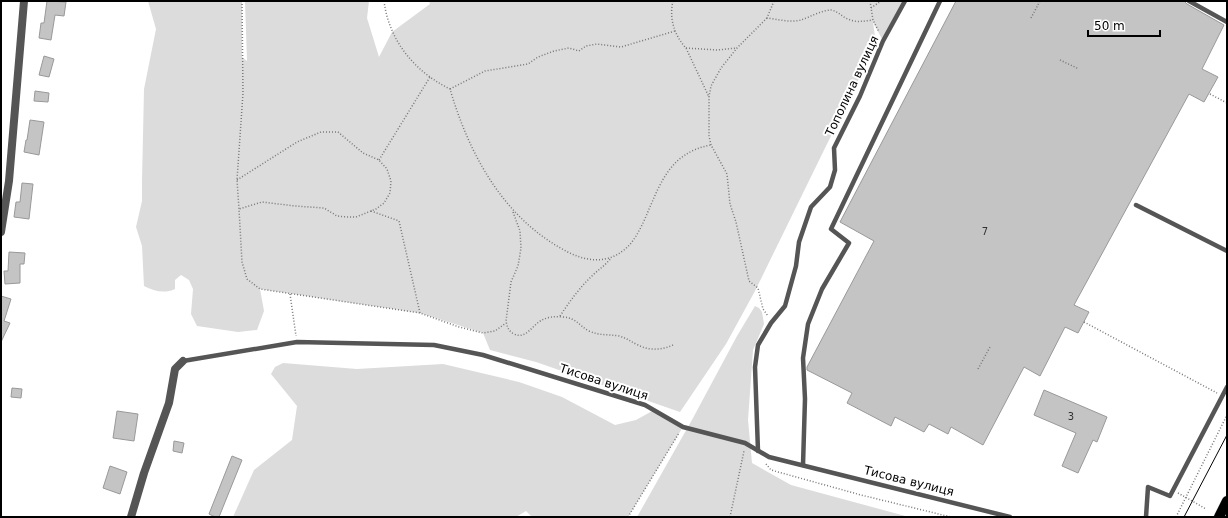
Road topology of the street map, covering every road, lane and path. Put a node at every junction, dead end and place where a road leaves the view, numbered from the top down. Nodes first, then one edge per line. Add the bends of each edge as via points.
1 (24, 1) edge
2 (242, 1) edge
3 (384, 1) edge
4 (673, 1) edge
5 (774, 1) edge
6 (870, 1) edge
7 (881, 1) edge
8 (905, 1) edge
9 (940, 1) edge
10 (1040, 1) edge
11 (1189, 1) edge
12 (871, 8) junction
13 (767, 18) junction
14 (1031, 18) dead end
15 (872, 20) junction
16 (1227, 22) edge
17 (675, 31) junction
18 (883, 41) junction
19 (686, 48) junction
20 (737, 48) junction
21 (1060, 60) dead end
22 (1079, 69) dead end
23 (430, 77) junction
24 (450, 89) junction
25 (1210, 94) dead end
26 (709, 97) junction
27 (1227, 103) edge
28 (711, 145) junction
29 (379, 160) junction
30 (5, 180) edge
31 (237, 180) junction
32 (1136, 205) dead end
33 (511, 208) junction
34 (239, 209) junction
35 (371, 211) junction
36 (1, 232) edge
37 (1227, 251) edge
38 (612, 257) junction
39 (290, 294) junction
40 (420, 314) junction
41 (560, 316) junction
42 (1084, 322) dead end
43 (506, 323) junction
44 (771, 323) junction
45 (297, 342) junction
46 (673, 345) dead end
47 (990, 347) dead end
48 (183, 360) joint
49 (978, 369) dead end
50 (1227, 387) edge
51 (1222, 396) junction
52 (1227, 415) edge
53 (683, 427) junction
54 (746, 443) junction
55 (758, 451) junction
56 (766, 464) dead end
57 (803, 465) junction
58 (1173, 490) junction
59 (1186, 497) junction
60 (1227, 501) edge
61 (1206, 509) dead end
62 (130, 517) edge
63 (628, 517) edge
64 (730, 517) edge
65 (951, 517) edge
66 (1010, 517) edge
67 (1146, 517) edge
68 (1176, 517) edge
69 (1219, 517) edge

1 - 30 street
2 - 31 path via 243,93
3 - 23 path via 396,40 413,62
4 - 17 path via 671,15
5 - 13 path
6 - 12 path
7 - 12 path
8 - 18 lane, Тополина вулиця
9 - 57 lane via 830,229 849,244 822,290 808,324 803,358
10 - 14 path
11 - 16 lane
12 - 15 path
13 - 15 path via 799,20 832,10 857,22
13 - 20 path
15 - 18 path
17 - 19 path
17 - 24 path via 621,47 597,44 586,46 579,51 569,48 554,51 528,64 485,71
18 - 44 lane, Тополина вулиця via 834,148 835,170 830,187 811,207 799,242 796,266 785,306
19 - 20 path
19 - 26 path
20 - 26 path via 721,68 711,86
21 - 22 path
23 - 24 path
23 - 29 path
24 - 33 path via 464,132 474,152
25 - 27 path
26 - 28 path
28 - 38 path via 686,154 669,168 634,240 626,249
28 - 44 path via 727,174 730,204 749,282 758,288 763,309
29 - 31 path via 363,153 338,132 321,132 297,142
29 - 35 path via 390,174 391,188 384,203
30 - 36 street
31 - 34 path
32 - 37 lane
33 - 38 path via 543,237 568,252 589,260
33 - 43 path via 518,225 521,248 518,266 511,282
34 - 35 path via 262,202 324,208 347,218
34 - 39 path via 242,262 247,278 260,289
35 - 40 path via 399,221
38 - 41 path via 574,294
39 - 40 path
39 - 45 path
40 - 43 path via 483,332 495,331
41 - 43 path via 543,320 521,335 511,332
41 - 46 path via 575,320 593,333 617,335 645,348 658,349
42 - 51 path
44 - 55 lane, Тополина вулиця via 758,345 754,367
45 - 48 lane, Тисова вулиця
45 - 53 lane, Тисова вулиця via 434,345 483,355 645,405
47 - 49 path
48 - 62 street via 175,369 169,403
50 - 51 lane
51 - 58 lane
52 - 59 path
53 - 54 lane, Тисова вулиця
53 - 63 path
54 - 55 lane, Тисова вулиця
54 - 64 path
55 - 57 lane, Тисова вулиця via 769,457
56 - 65 path via 771,470
57 - 66 lane, Тисова вулиця
58 - 59 path
58 - 67 lane via 1170,496 1148,487
59 - 61 path
59 - 68 path
60 - 69 main road

